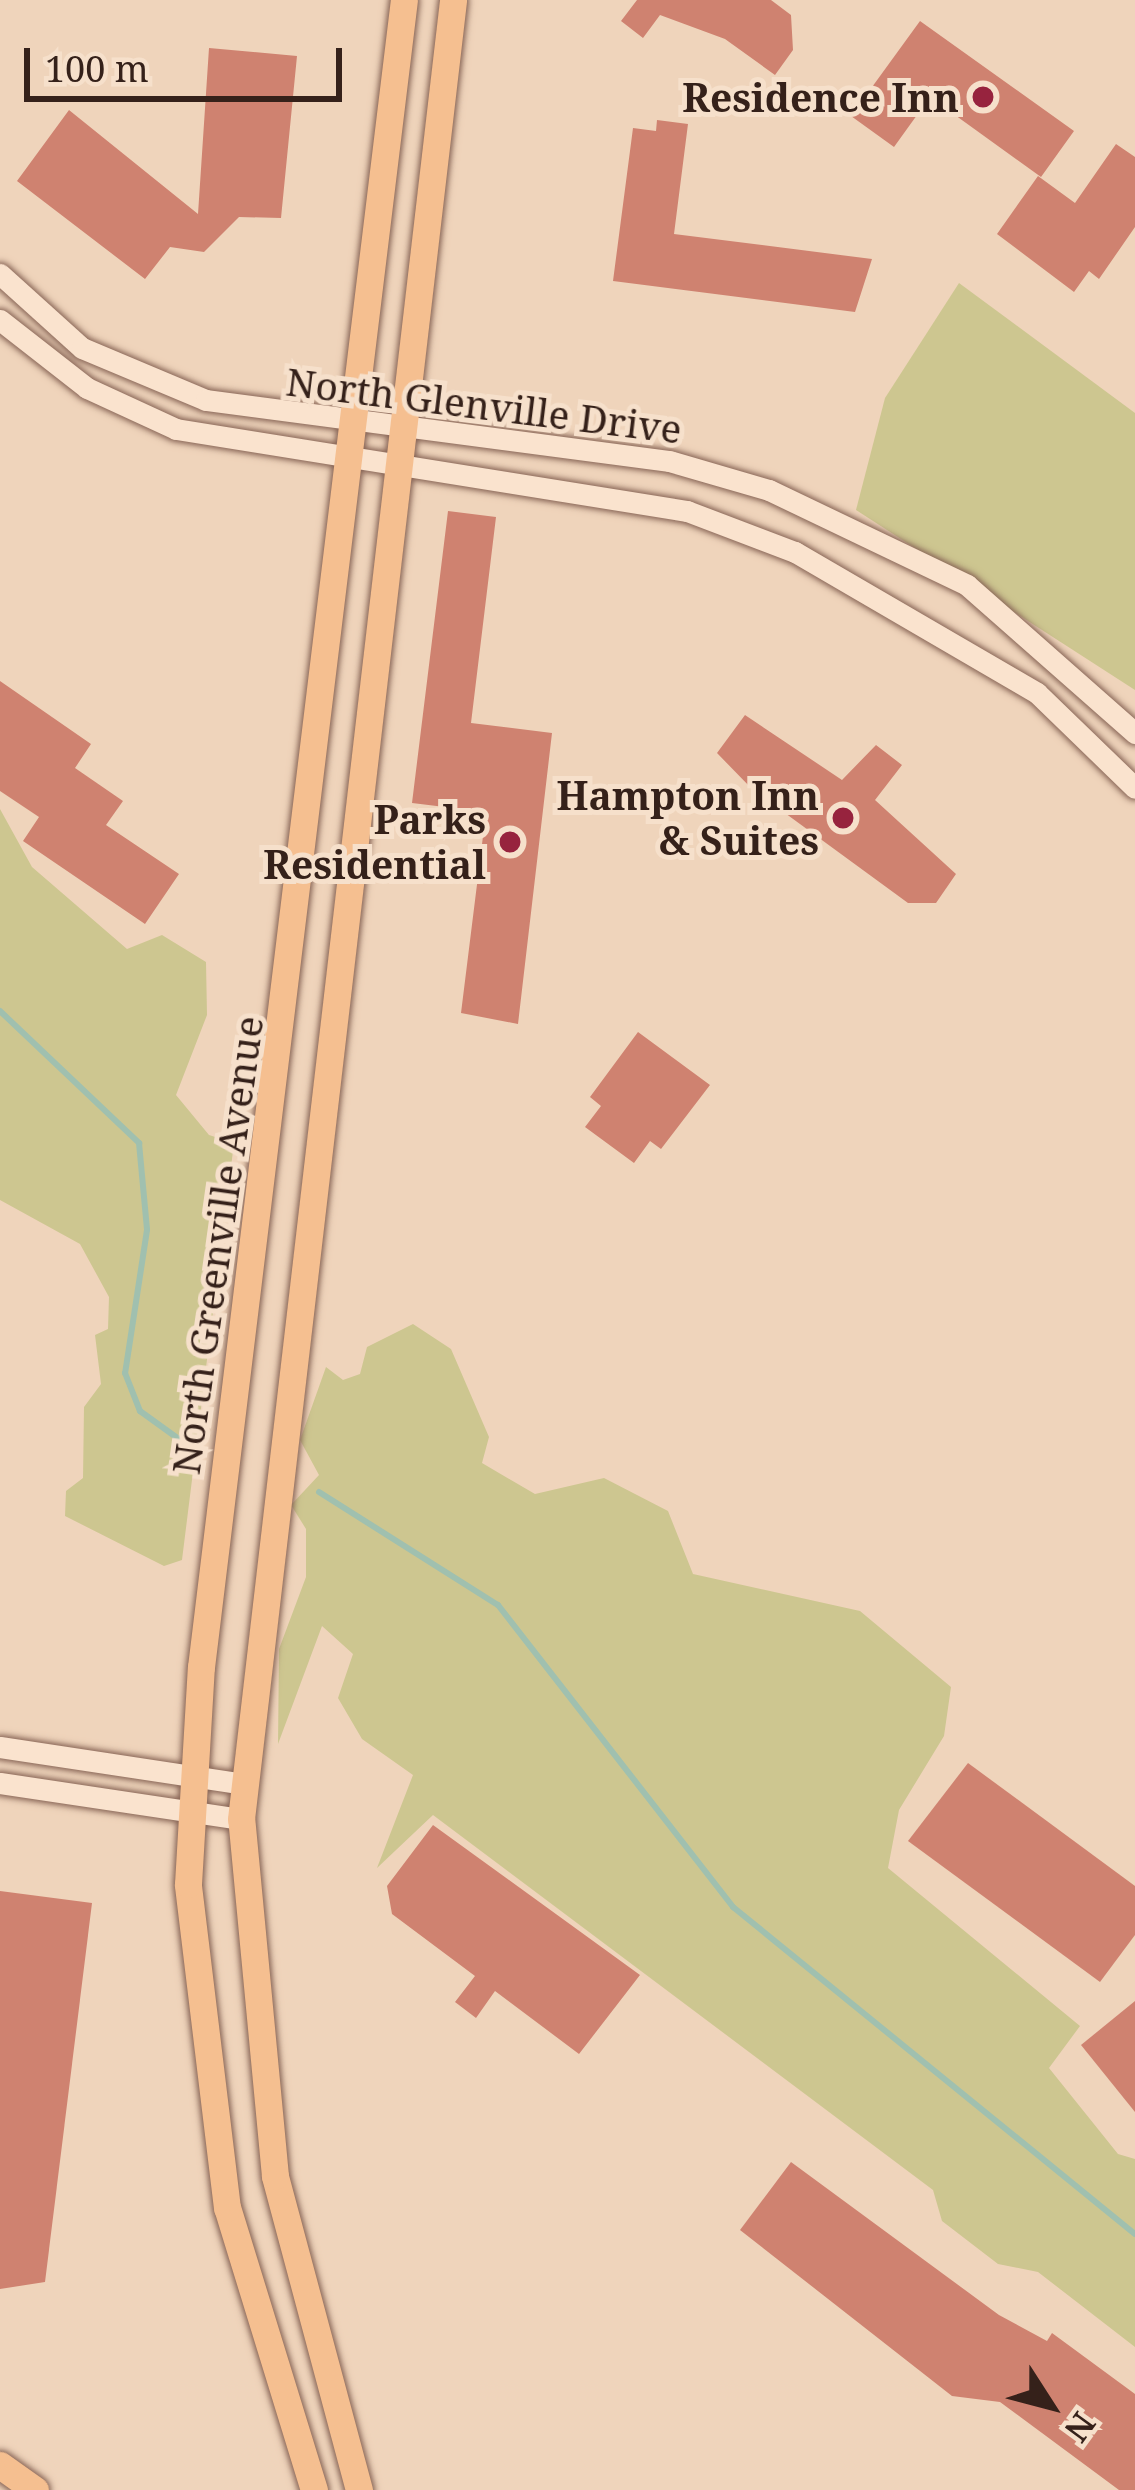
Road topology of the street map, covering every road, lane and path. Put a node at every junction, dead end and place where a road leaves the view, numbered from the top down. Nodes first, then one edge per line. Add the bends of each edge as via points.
1 (404, 0) edge
2 (453, 0) edge
3 (395, 72) junction
4 (443, 79) junction
5 (0, 274) edge
6 (0, 320) edge
7 (360, 422) junction
8 (401, 425) junction
9 (356, 459) junction
10 (398, 466) junction
11 (1134, 730) edge
12 (1106, 754) junction
13 (1135, 788) edge
14 (0, 1747) edge
15 (193, 1779) junction
16 (0, 1783) edge
17 (245, 1784) junction
18 (191, 1815) junction
19 (241, 1819) junction
20 (0, 2464) edge
21 (359, 2489) edge
22 (35, 2490) edge
23 (314, 2490) edge

1 - 3 main road, North Greenville Avenue
2 - 4 main road
3 - 4 main road
3 - 7 main road, North Greenville Avenue
4 - 8 main road
5 - 7 street, North Glenville Drive via 128,373 254,412
6 - 9 street, North Glenville Drive via 86,388 161,423
7 - 8 street, North Glenville Drive
7 - 9 main road, North Greenville Avenue
8 - 10 main road
8 - 11 street, North Glenville Drive via 669,461 769,490 967,585
9 - 10 street, North Glenville Drive
9 - 15 main road, North Greenville Avenue
10 - 12 street, North Glenville Drive via 686,512 795,552 933,623
10 - 17 main road
11 - 12 street
12 - 13 street, North Glenville Drive
14 - 15 street
15 - 17 street
15 - 18 main road, North Greenville Avenue
16 - 18 street
17 - 19 main road
18 - 19 street
18 - 23 main road, North Greenville Avenue via 208,2109 258,2327
19 - 21 main road via 275,2176
20 - 22 main road

